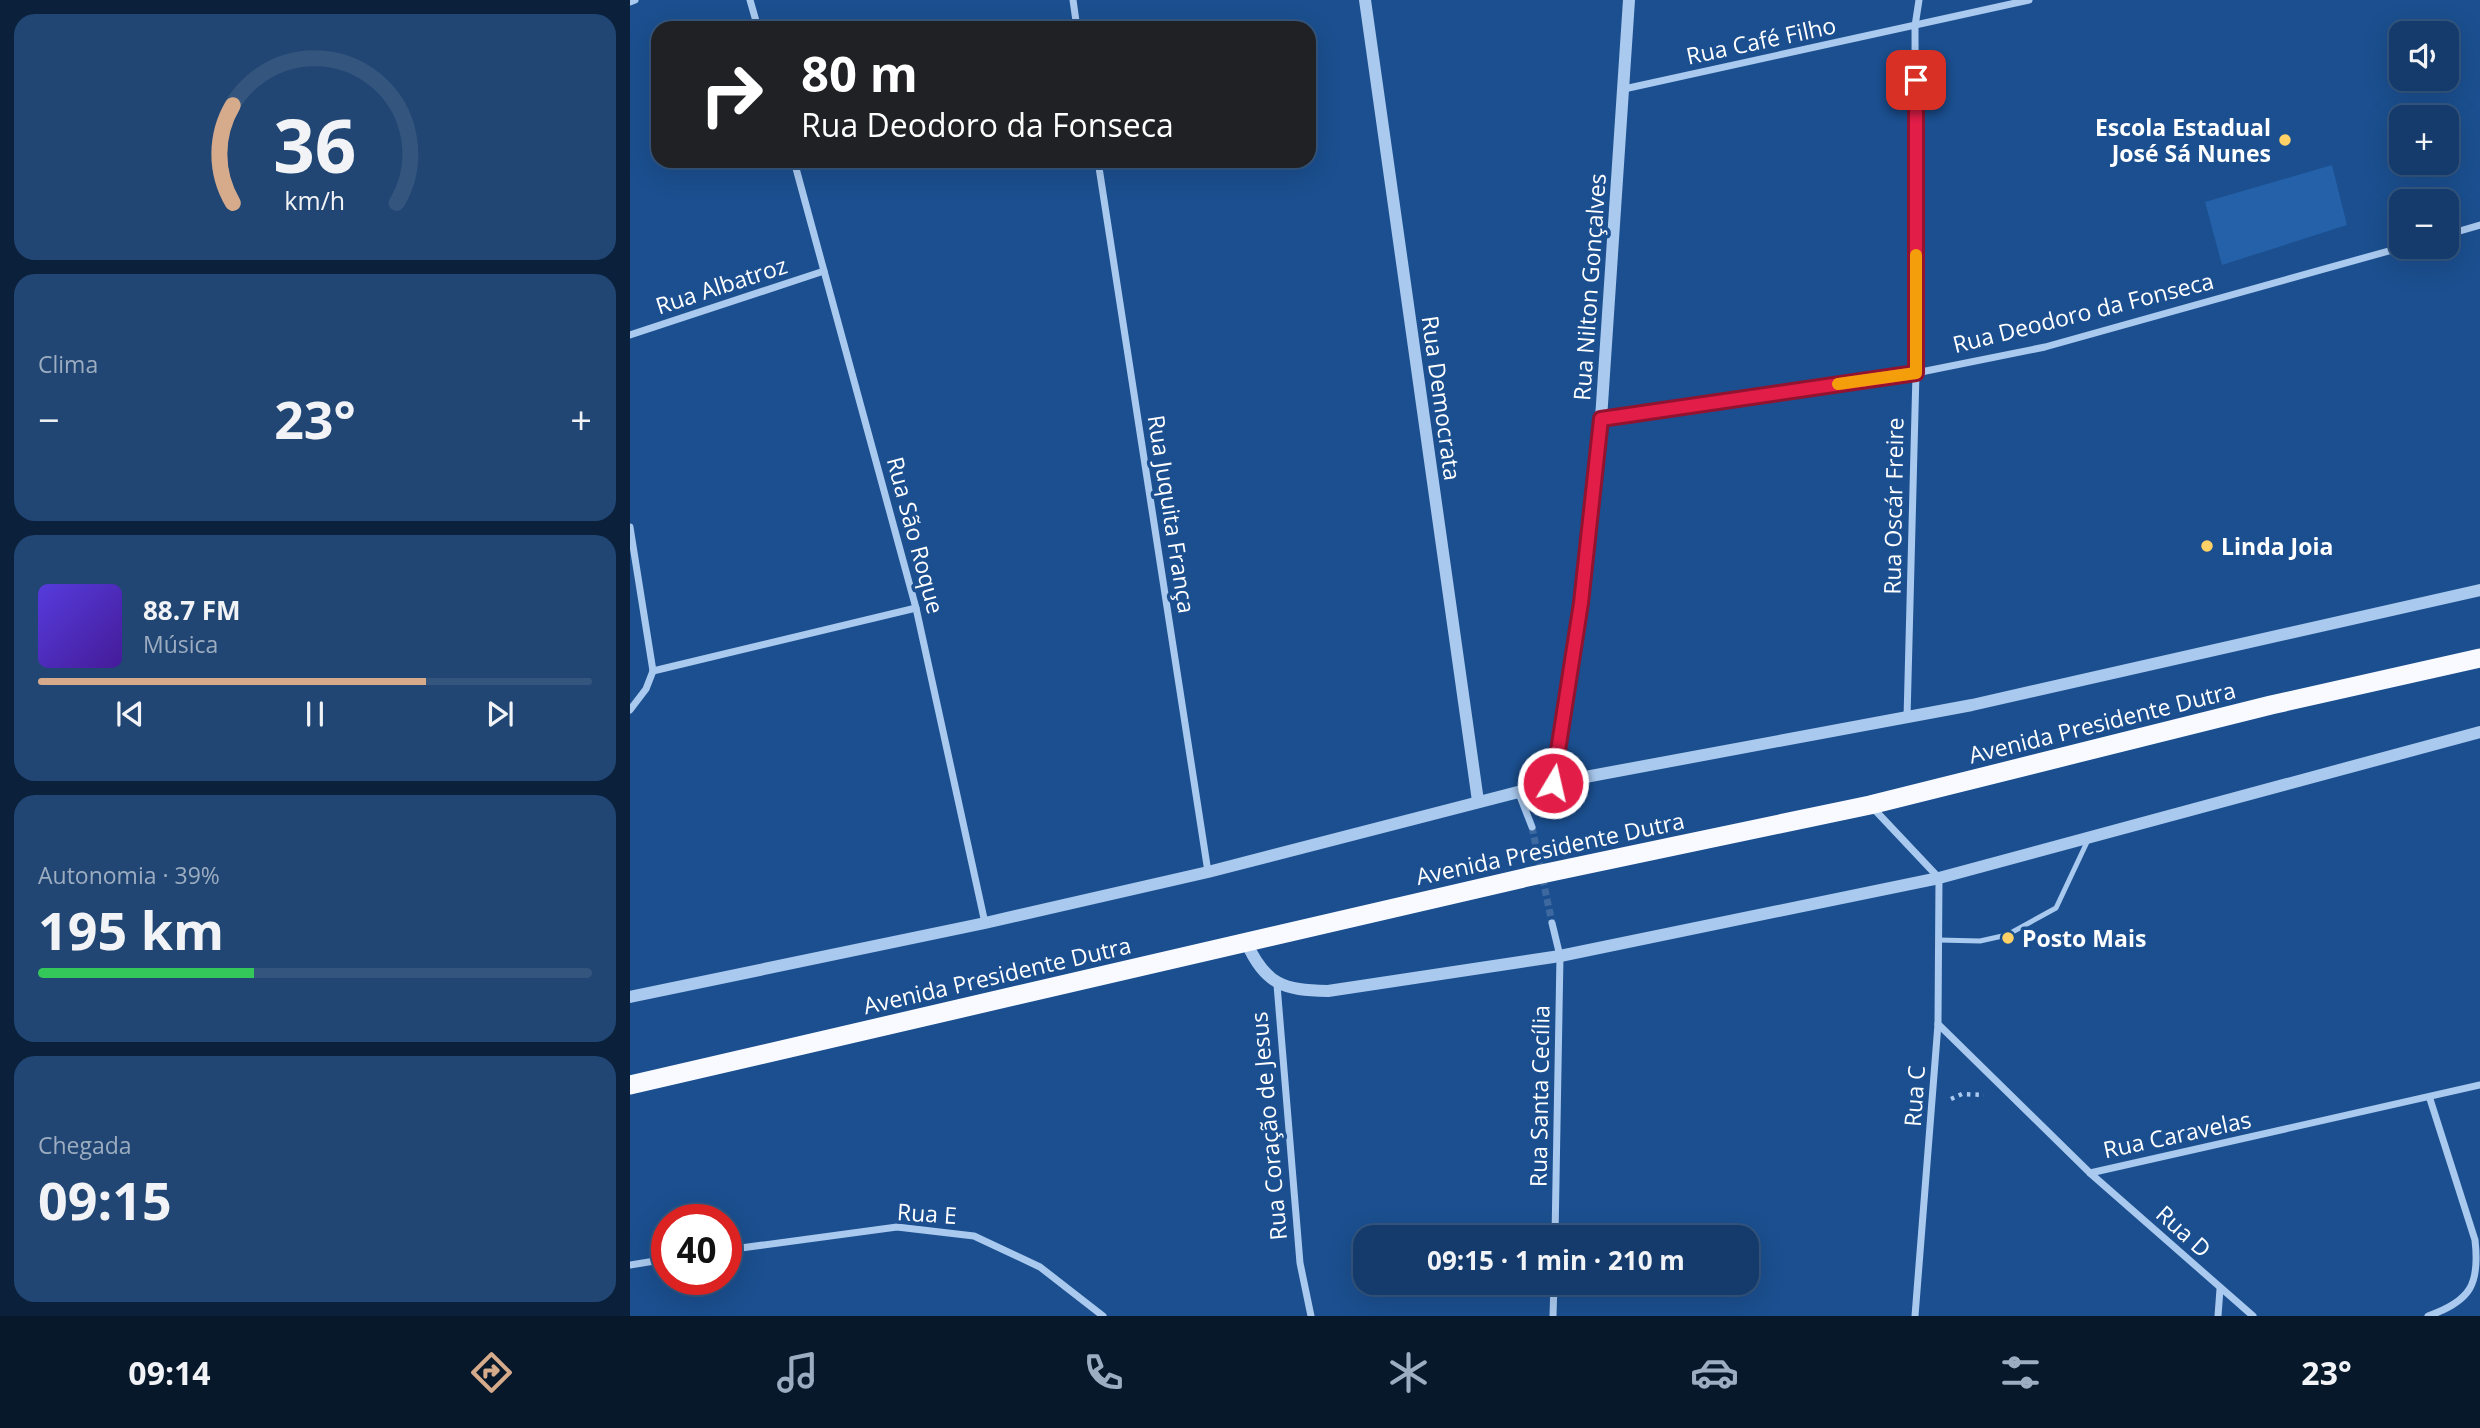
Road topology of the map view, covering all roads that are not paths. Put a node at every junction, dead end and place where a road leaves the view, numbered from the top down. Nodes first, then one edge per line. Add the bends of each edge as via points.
1 (635, 0) edge
2 (750, 0) edge
3 (1073, 0) edge
4 (1365, 0) edge
5 (1629, 0) edge
6 (1919, 0) edge
7 (2029, 0) edge
8 (630, 2) edge
9 (756, 21) edge
10 (1076, 21) edge
11 (1915, 26) junction
12 (1624, 89) junction
13 (796, 168) edge
14 (1099, 168) edge
15 (2480, 225) edge
16 (2459, 231) edge
17 (2389, 251) edge
18 (824, 271) junction
19 (630, 335) edge
20 (1916, 373) junction
21 (1601, 419) junction
22 (630, 527) edge
23 (2480, 590) edge
24 (916, 608) junction
25 (2480, 658) edge
26 (653, 671) junction
27 (630, 710) edge
28 (1907, 718) junction
29 (2480, 732) edge
30 (1553, 783) junction
31 (1518, 791) junction
32 (1478, 802) junction
33 (1870, 805) junction
34 (1532, 827) tunnel mouth
35 (2089, 838) junction
36 (1209, 872) junction
37 (1939, 878) junction
38 (985, 923) junction
39 (1552, 923) tunnel mouth
40 (1939, 940) junction
41 (1246, 942) junction
42 (1560, 956) junction
43 (1277, 985) junction
44 (630, 997) edge
45 (1938, 1024) junction
46 (630, 1085) edge
47 (2480, 1085) edge
48 (2430, 1099) junction
49 (2090, 1173) junction
50 (1555, 1225) edge
51 (742, 1248) edge
52 (651, 1262) edge
53 (630, 1265) edge
54 (2220, 1289) junction
55 (1554, 1295) edge
56 (1103, 1316) edge
57 (1311, 1316) edge
58 (1553, 1316) edge
59 (1915, 1316) edge
60 (2218, 1316) edge
61 (2253, 1316) edge
62 (2428, 1316) edge

1 - 8 street
2 - 9 street
3 - 10 street
4 - 32 street, Rua Democrata
5 - 12 street, Rua Nilton Gonçalves
6 - 11 street, Rua Oscár Freire
7 - 11 street, Rua Café Filho
11 - 12 street, Rua Café Filho
11 - 20 street, Rua Oscár Freire
12 - 21 street, Rua Nilton Gonçalves
13 - 18 street, Rua São Roque
14 - 36 street, Rua Juquita França
15 - 16 street
17 - 20 street, Rua Deodoro da Fonseca via 2045,347
18 - 19 street, Rua Albatroz
18 - 24 street, Rua São Roque
20 - 21 street, Rua Deodoro da Fonseca
20 - 28 street, Rua Oscár Freire
21 - 30 street, Rua Nilton Gonçalves via 1581,603
22 - 26 street
23 - 28 street, Avenida Presidente Dutra
24 - 26 street
24 - 38 street, Rua São Roque
25 - 33 highway, Avenida Presidente Dutra
26 - 27 street via 646,690
28 - 30 street, Avenida Presidente Dutra
29 - 35 street
30 - 31 street, Avenida Presidente Dutra
31 - 32 street, Avenida Presidente Dutra
31 - 34 street
32 - 36 street, Avenida Presidente Dutra
33 - 37 street
33 - 41 highway, Avenida Presidente Dutra
35 - 37 street
35 - 40 lane via 2056,908 2007,935
36 - 38 street, Avenida Presidente Dutra
37 - 40 street, Rua C
37 - 42 street
38 - 44 street, Avenida Presidente Dutra
39 - 42 street, Rua Santa Cecília
40 - 45 street, Rua C
41 - 43 street, Rua Coração de Jesus via 1255,962
41 - 46 highway, Avenida Presidente Dutra
42 - 43 street via 1328,991
42 - 50 street, Rua Santa Cecília
43 - 57 street, Rua Coração de Jesus via 1300,1263
45 - 49 street, Rua Caravelas
45 - 59 street, Rua C
47 - 48 street, Rua Caravelas
48 - 49 street, Rua Caravelas
48 - 62 street via 2474,1240 2477,1278 2469,1293
49 - 54 street, Rua D
51 - 56 street, Rua E via 897,1227 974,1236 1040,1267
52 - 53 street
54 - 60 street
54 - 61 street, Rua D
55 - 58 street

